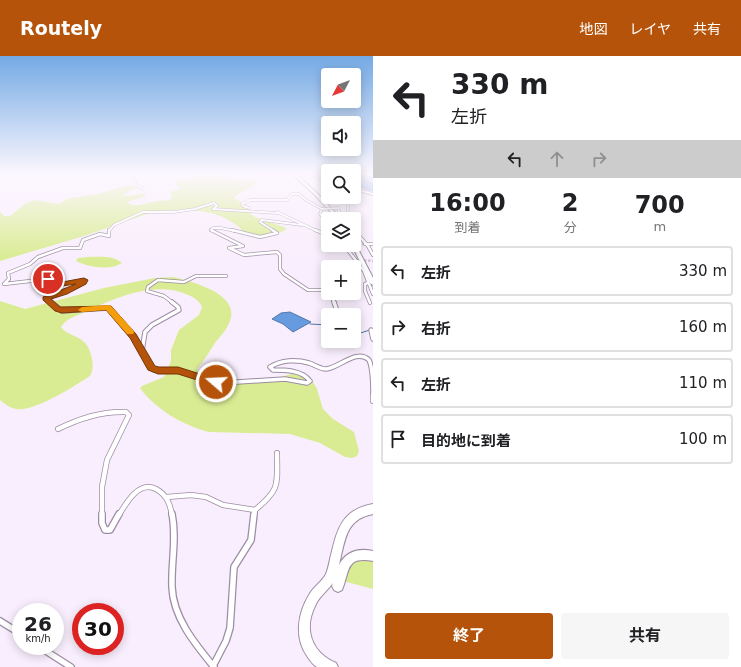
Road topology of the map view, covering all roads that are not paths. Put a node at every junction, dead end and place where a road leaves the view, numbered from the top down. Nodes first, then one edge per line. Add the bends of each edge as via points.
1 (245, 203) edge
2 (310, 203) edge
3 (320, 203) edge
4 (324, 203) edge
5 (322, 209) junction
6 (278, 212) junction
7 (329, 212) edge
8 (333, 212) edge
9 (340, 212) edge
10 (321, 215) edge
11 (302, 225) junction
12 (321, 232) edge
13 (361, 239) edge
14 (365, 244) junction
15 (373, 244) edge
16 (361, 251) edge
17 (351, 252) edge
18 (357, 252) edge
19 (373, 255) edge
20 (373, 272) edge
21 (226, 276) dead end
22 (371, 283) edge
23 (321, 289) edge
24 (373, 294) edge
25 (333, 300) edge
26 (370, 303) dead end
27 (336, 308) dead end
28 (373, 331) edge
29 (373, 339) edge
30 (142, 351) junction
31 (373, 401) edge
32 (58, 429) dead end
33 (277, 453) dead end
34 (167, 497) junction
35 (373, 509) edge
36 (255, 510) junction
37 (373, 556) edge
38 (338, 586) dead end
39 (0, 621) edge
40 (12, 628) edge
41 (52, 655) edge
42 (213, 666) edge
43 (71, 667) edge
44 (332, 667) edge

1 - 6 street via 242,204 247,208
2 - 5 street
3 - 7 highway
4 - 8 highway
5 - 9 street, bridge via 338,208
5 - 10 street
6 - 11 street
6 - 30 street via 213,209 217,206 214,203 174,212 143,212 114,225 109,230 109,236 100,234 86,239 81,242 80,248 63,248 38,257 30,264 8,273 9,279 4,284 48,279 57,285 84,280 84,283 65,292 46,298 62,311 108,308 133,336
11 - 12 street
11 - 23 street via 262,220 260,222 277,233 258,236 224,228 211,230 242,245 229,248 242,254 277,252 280,255 280,269 284,274 308,290
13 - 14 street
14 - 15 street
14 - 19 street
16 - 20 highway
17 - 22 street
18 - 22 highway
21 - 30 street via 196,276 184,282 158,280 148,287 149,292 164,296 179,310 152,325 145,332
22 - 24 street
22 - 26 street via 365,284 364,288
25 - 27 street
28 - 29 street via 371,330
30 - 31 street via 154,370 178,371 222,383 285,379 307,383 310,381 303,375 290,370 273,370 270,367 273,364 297,361 328,369 335,368 351,358 360,357 371,362 373,366
32 - 34 street via 78,419 101,414 126,412 129,415 105,466 102,524 105,530 110,530 127,501 140,490 154,488
33 - 36 street via 277,490
34 - 36 street via 206,496 223,505
34 - 42 street via 174,528 174,601 187,630
35 - 44 highway via 358,513 346,524 331,576 316,594 308,611 308,649 320,662
36 - 42 street via 251,540 234,568 230,628
37 - 38 highway via 360,554 345,562
39 - 40 street
41 - 43 street

